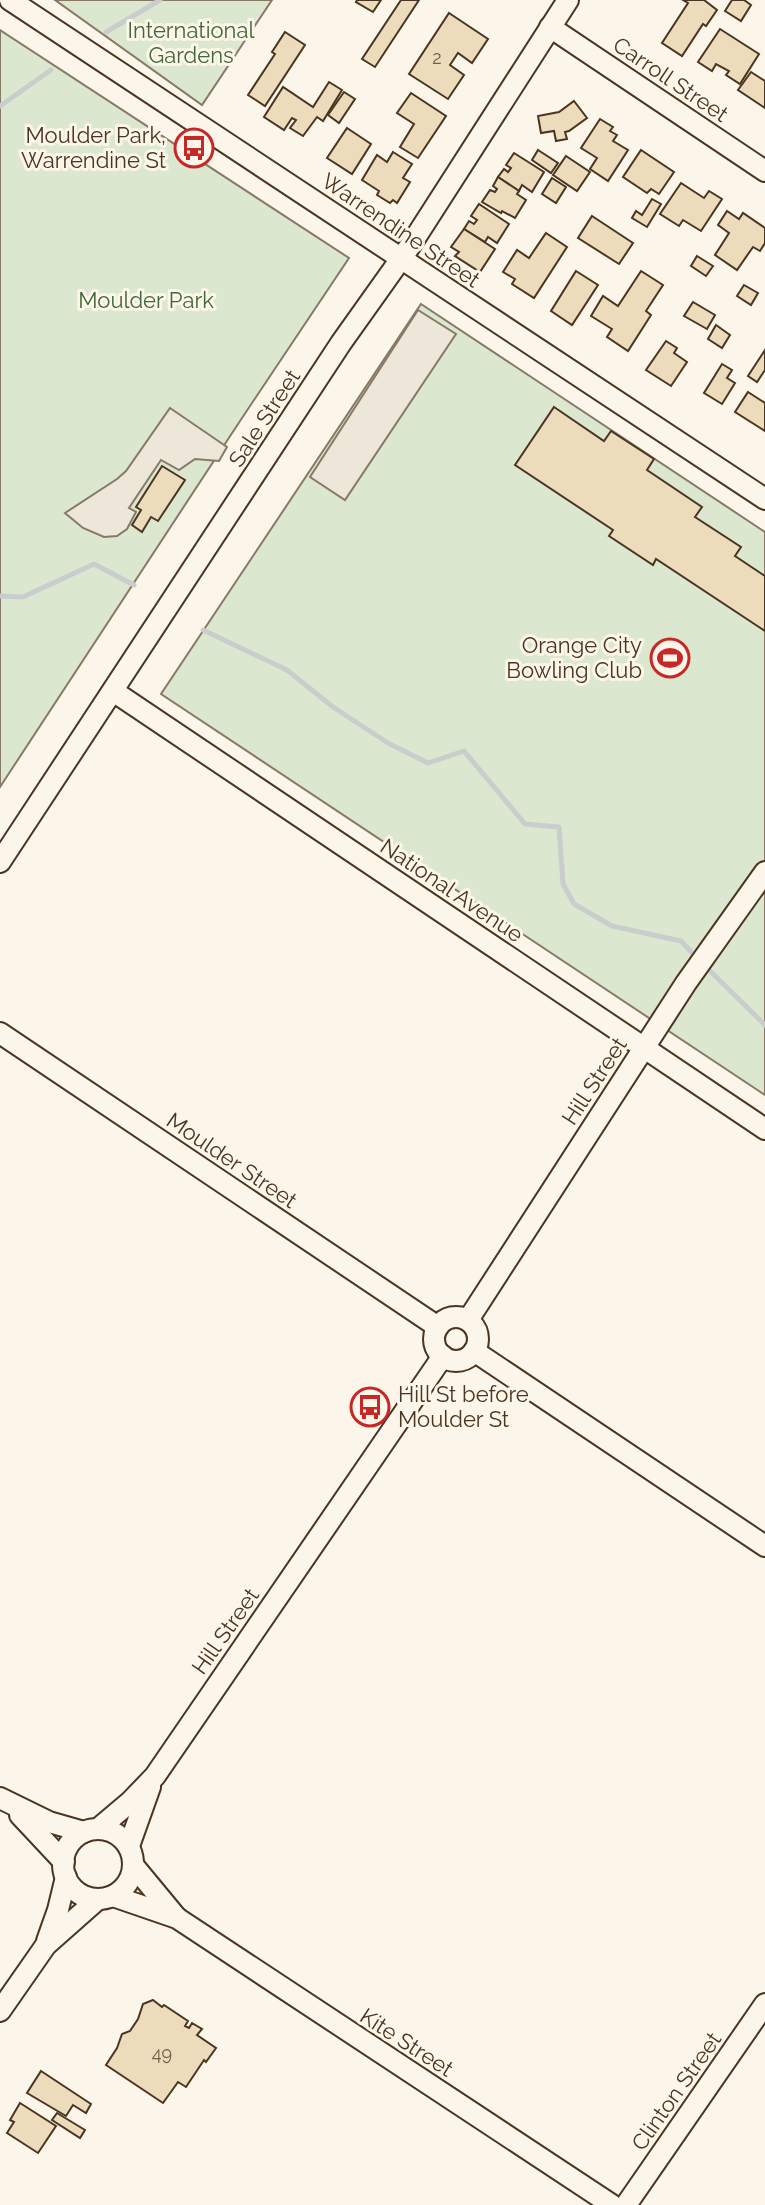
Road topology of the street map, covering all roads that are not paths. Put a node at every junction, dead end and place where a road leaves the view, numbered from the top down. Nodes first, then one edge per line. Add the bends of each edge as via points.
1 (10, 0) edge
2 (568, 0) edge
3 (550, 27) junction
4 (765, 171) edge
5 (401, 259) junction
6 (765, 499) edge
7 (113, 691) junction
8 (0, 862) edge
9 (765, 872) edge
10 (0, 1033) edge
11 (645, 1047) junction
12 (765, 1129) edge
13 (468, 1320) junction
14 (438, 1327) junction
15 (474, 1351) junction
16 (443, 1356) junction
17 (765, 1546) edge
18 (155, 1776) junction
19 (4, 1801) edge
20 (91, 1831) junction
21 (131, 1856) junction
22 (65, 1870) junction
23 (106, 1897) junction
24 (177, 1918) junction
25 (46, 1945) junction
26 (765, 2004) edge
27 (0, 2011) edge
28 (612, 2205) edge
29 (626, 2205) edge

1 - 5 street, Warrendine Street
2 - 3 street, Sale Street
3 - 4 street, Carroll Street
3 - 5 street, Sale Street
5 - 6 street, Warrendine Street
5 - 7 street, Sale Street
7 - 8 street, Sale Street
7 - 11 street, National Avenue
9 - 11 street, Hill Street
10 - 14 street, Moulder Street
11 - 12 street, National Avenue
11 - 13 street, Hill Street
13 - 14 street via 448,1318
13 - 15 street via 476,1331
14 - 16 street via 434,1339
15 - 16 street via 457,1360
15 - 17 street
16 - 18 street, Hill Street
18 - 20 street, Hill Street
18 - 21 street, Hill Street
19 - 20 street via 49,1822
19 - 22 street via 40,1835
20 - 21 street via 121,1837
20 - 22 street via 70,1844
21 - 23 street via 128,1883
21 - 24 street, Kite Street
22 - 23 street via 79,1893
22 - 25 street
23 - 24 street, Kite Street
23 - 25 street
24 - 28 street, Kite Street
25 - 27 street
26 - 29 street, Clinton Street

